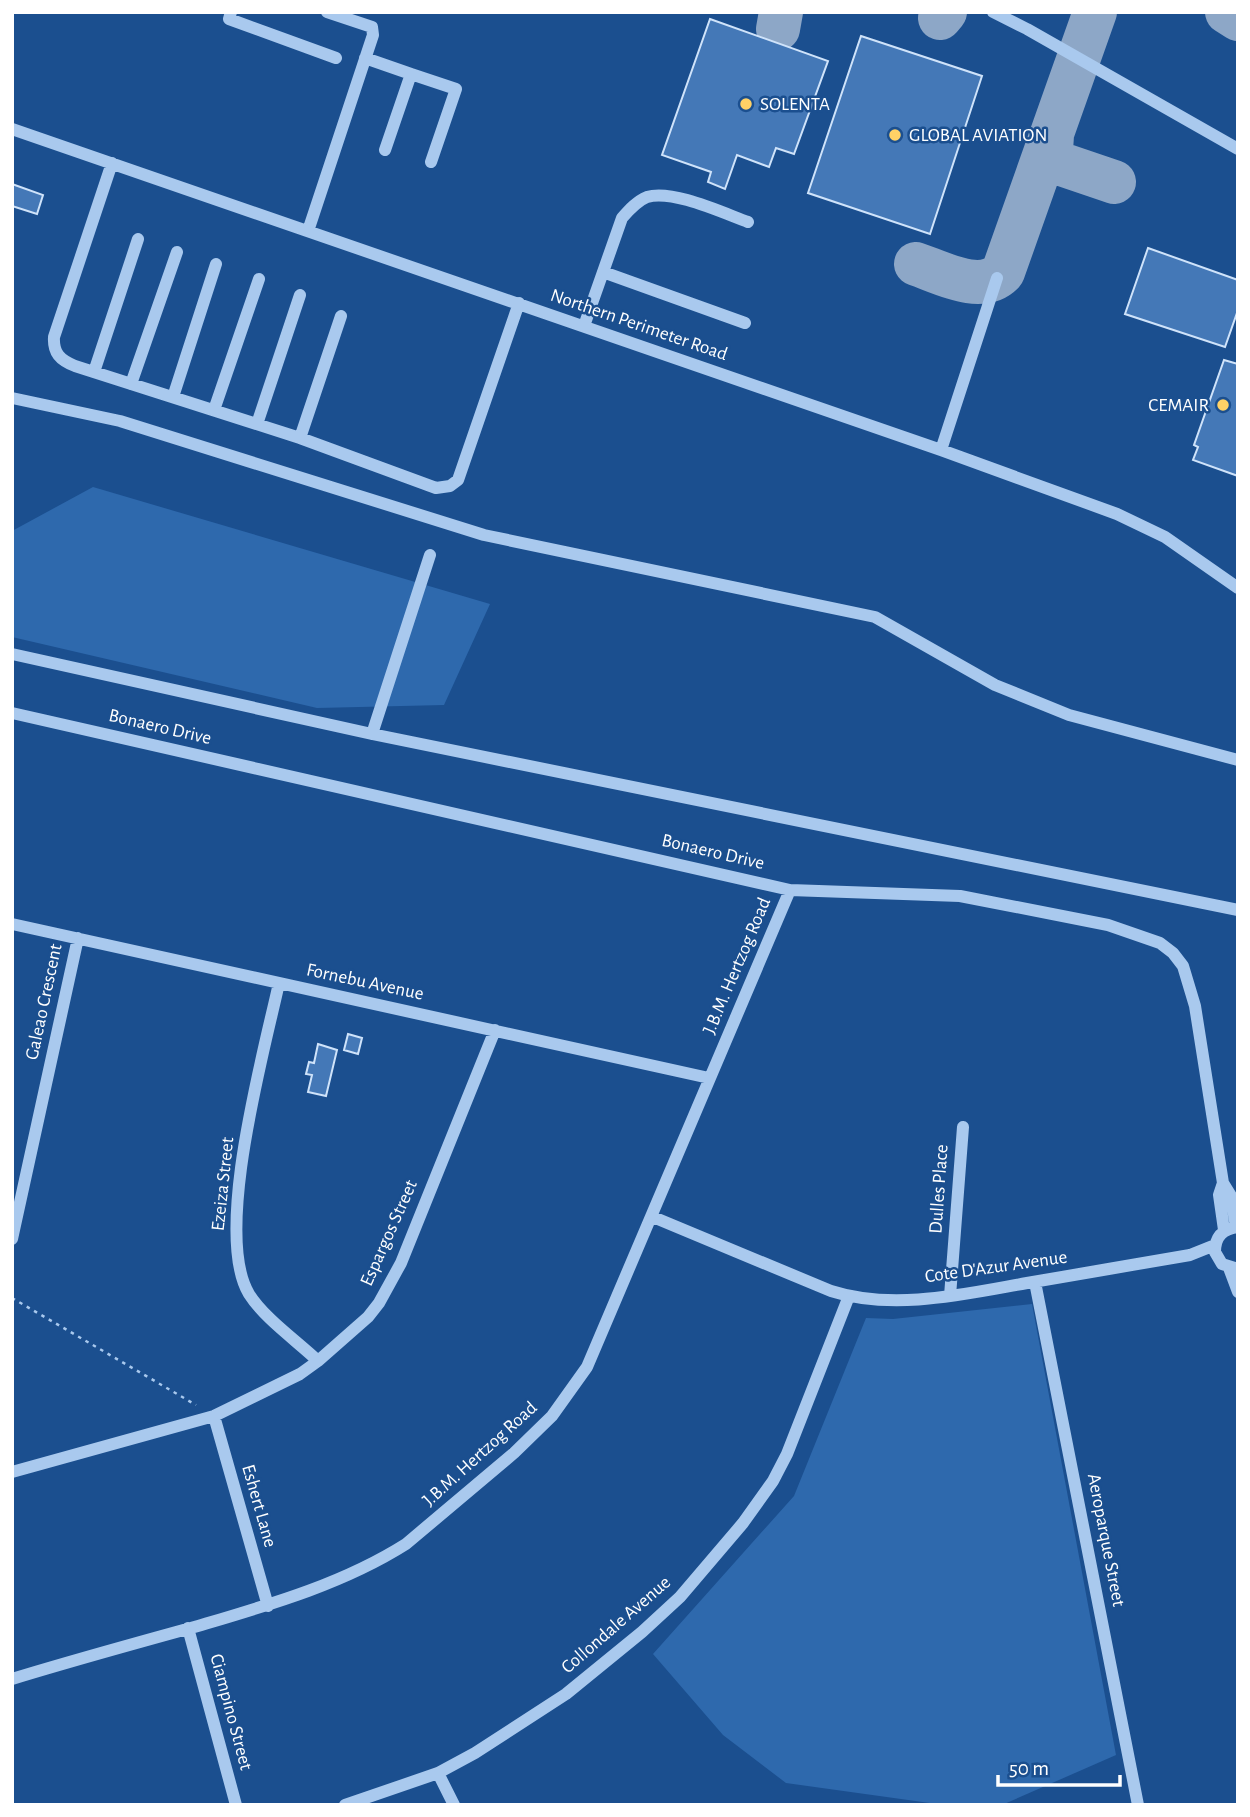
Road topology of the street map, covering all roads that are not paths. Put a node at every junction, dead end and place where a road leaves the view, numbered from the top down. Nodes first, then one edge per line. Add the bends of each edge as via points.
1 (231, 12) edge
2 (327, 12) edge
3 (993, 12) edge
4 (335, 58) dead end
5 (365, 58) junction
6 (411, 74) junction
7 (12, 129) edge
8 (1238, 149) edge
9 (384, 150) dead end
10 (431, 162) dead end
11 (112, 163) junction
12 (748, 222) dead end
13 (308, 231) junction
14 (138, 239) dead end
15 (177, 252) dead end
16 (216, 264) dead end
17 (603, 272) junction
18 (997, 278) dead end
19 (259, 279) dead end
20 (300, 295) dead end
21 (519, 303) junction
22 (341, 316) dead end
23 (745, 323) dead end
24 (584, 327) junction
25 (94, 372) junction
26 (131, 384) junction
27 (173, 397) junction
28 (12, 398) edge
29 (214, 410) junction
30 (257, 424) junction
31 (300, 438) junction
32 (940, 450) junction
33 (430, 555) dead end
34 (1238, 588) edge
35 (12, 654) edge
36 (12, 713) edge
37 (372, 734) junction
38 (1238, 760) edge
39 (790, 890) junction
40 (1238, 910) edge
41 (12, 924) edge
42 (78, 937) junction
43 (279, 983) junction
44 (495, 1030) junction
45 (709, 1078) junction
46 (963, 1126) dead end
47 (653, 1217) junction
48 (1233, 1228) edge
49 (12, 1239) edge
50 (1216, 1252) junction
51 (1234, 1269) edge
52 (1035, 1282) junction
53 (1238, 1292) edge
54 (849, 1296) junction
55 (950, 1296) junction
56 (318, 1361) junction
57 (214, 1416) junction
58 (12, 1472) edge
59 (268, 1606) junction
60 (188, 1629) junction
61 (12, 1679) edge
62 (438, 1773) junction
63 (236, 1805) edge
64 (345, 1805) edge
65 (454, 1805) edge
66 (1138, 1805) edge

1 - 4 street via 229,19
2 - 5 street via 372,27
3 - 8 street
5 - 6 street
5 - 13 street
6 - 9 street
6 - 10 street via 456,89
7 - 11 street, Northern Perimeter Road
11 - 13 street, Northern Perimeter Road
11 - 25 street via 53,345 61,359
12 - 17 street via 668,195 648,197 622,218
13 - 21 street, Northern Perimeter Road
14 - 25 street
15 - 26 street
16 - 27 street
17 - 23 street
17 - 24 street
18 - 32 street
19 - 29 street
20 - 30 street
21 - 24 street, Northern Perimeter Road
21 - 31 street via 458,480 450,486 436,488
22 - 31 street
24 - 32 street, Northern Perimeter Road
25 - 26 street
26 - 27 street
27 - 29 street
28 - 38 street via 120,421 484,535 875,617 995,685 1069,715
29 - 30 street
30 - 31 street
32 - 34 street, Northern Perimeter Road via 1142,524
33 - 37 street
35 - 37 street
36 - 39 street, Bonaero Drive
37 - 40 street
39 - 45 street, J.B.M. Hertzog Road
39 - 48 street, Bonaero Drive via 960,896 1108,925 1160,943 1183,966 1189,983 1223,1183 1219,1195
41 - 42 street, Fornebu Avenue
42 - 43 street, Fornebu Avenue
42 - 49 street, Galeao Crescent
43 - 44 street, Fornebu Avenue
43 - 56 street, Ezeiza Street via 245,1144 237,1252 243,1281 257,1304
44 - 45 street, Fornebu Avenue
44 - 56 street, Espargos Street via 390,1285 368,1317
45 - 47 street, J.B.M. Hertzog Road
46 - 55 street, Dulles Place
47 - 54 street, Cote D'Azur Avenue
47 - 59 street, J.B.M. Hertzog Road via 587,1367 552,1416 407,1544 350,1574
48 - 50 street via 1218,1236
50 - 51 street
50 - 52 street, Cote D'Azur Avenue via 1204,1260 1190,1255
51 - 53 street
52 - 55 street, Cote D'Azur Avenue
52 - 66 street, Aeroparque Street
54 - 55 street, Cote D'Azur Avenue
54 - 62 street, Collondale Avenue via 773,1481 680,1597 566,1694
56 - 57 street, Espargos Street
57 - 58 street, Espargos Street
57 - 59 street, Eshert Lane
59 - 60 street, J.B.M. Hertzog Road
60 - 61 street, J.B.M. Hertzog Road
60 - 63 street, Ciampino Street
62 - 64 street, Collondale Avenue
62 - 65 street

